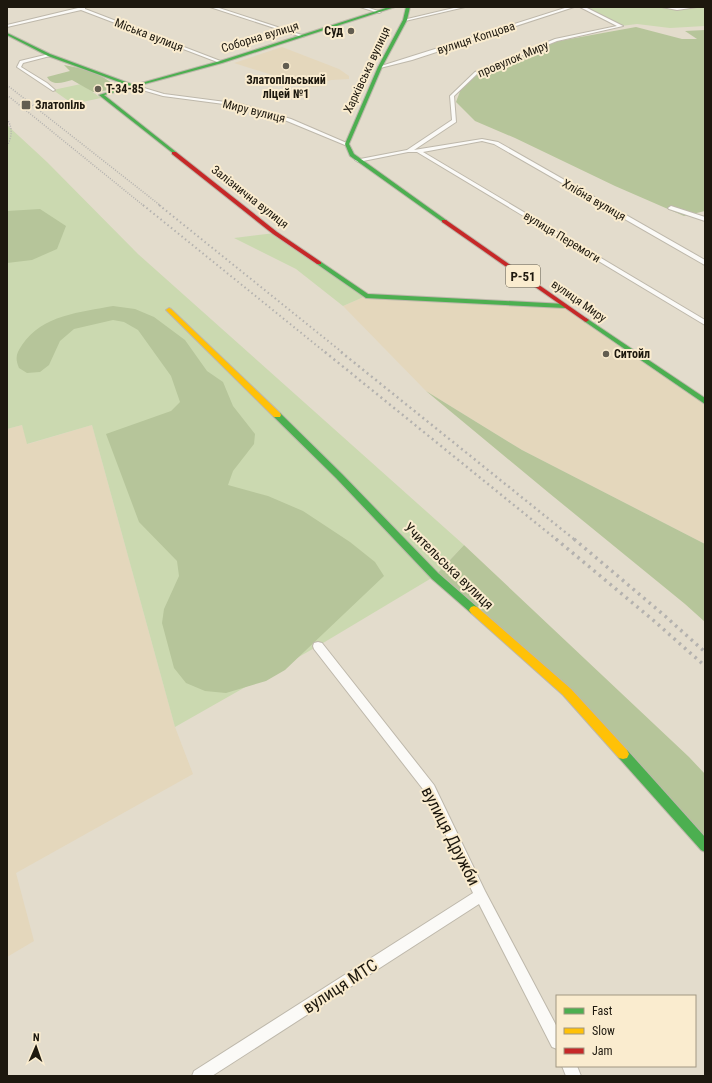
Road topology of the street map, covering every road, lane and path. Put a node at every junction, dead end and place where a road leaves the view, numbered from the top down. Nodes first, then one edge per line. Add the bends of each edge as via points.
1 (87, 7) edge
2 (212, 7) edge
3 (362, 7) edge
4 (393, 7) edge
5 (408, 7) edge
6 (463, 7) edge
7 (572, 7) edge
8 (582, 7) edge
9 (664, 7) edge
10 (695, 7) edge
11 (79, 8) edge
12 (379, 12) junction
13 (404, 20) junction
14 (7, 26) edge
15 (7, 34) edge
16 (303, 36) junction
17 (49, 55) junction
18 (221, 62) junction
19 (380, 67) junction
20 (134, 86) junction
21 (53, 90) dead end
22 (347, 144) junction
23 (408, 151) junction
24 (418, 151) junction
25 (358, 160) junction
26 (671, 208) dead end
27 (705, 219) edge
28 (705, 263) edge
29 (565, 306) junction
30 (169, 310) dead end
31 (705, 323) edge
32 (705, 402) edge
33 (318, 646) dead end
34 (705, 846) edge
35 (481, 895) junction
36 (556, 1040) edge
37 (570, 1067) edge
38 (199, 1076) edge
39 (574, 1076) edge

1 - 11 street
2 - 16 street
3 - 12 street
4 - 12 street, Соборна вулиця
5 - 13 street, Харківська вулиця
6 - 13 street
7 - 19 street, вулиця Копцова
8 - 23 street, провулок Миру via 621,26 556,40 476,73 452,96 454,121
9 - 10 street
11 - 14 street
11 - 18 street, Міська вулиця
12 - 16 street, Соборна вулиця
13 - 19 street, Харківська вулиця
15 - 17 street
16 - 18 street, Соборна вулиця
17 - 20 street
17 - 21 street via 21,62 19,67
18 - 20 street, Соборна вулиця
19 - 22 street, Харківська вулиця
20 - 22 street, Миру вулиця via 164,95 239,105 289,120
20 - 29 street, Залізнична вулиця via 101,95 275,233 366,296
22 - 25 street, вулиця Миру / Р-51 via 352,155
23 - 24 street
23 - 25 street, провулок Миру
24 - 28 street, Хлібна вулиця via 482,140 496,143
24 - 31 street, вулиця Перемоги
25 - 29 street, вулиця Миру / Р-51
26 - 27 street
29 - 32 street, вулиця Миру / Р-51
30 - 34 street, Учительська вулиця via 340,476 435,576 567,692
33 - 35 street, вулиця Дружби via 430,789
35 - 36 street, вулиця Дружби
35 - 38 street, вулиця МТС
37 - 39 street

